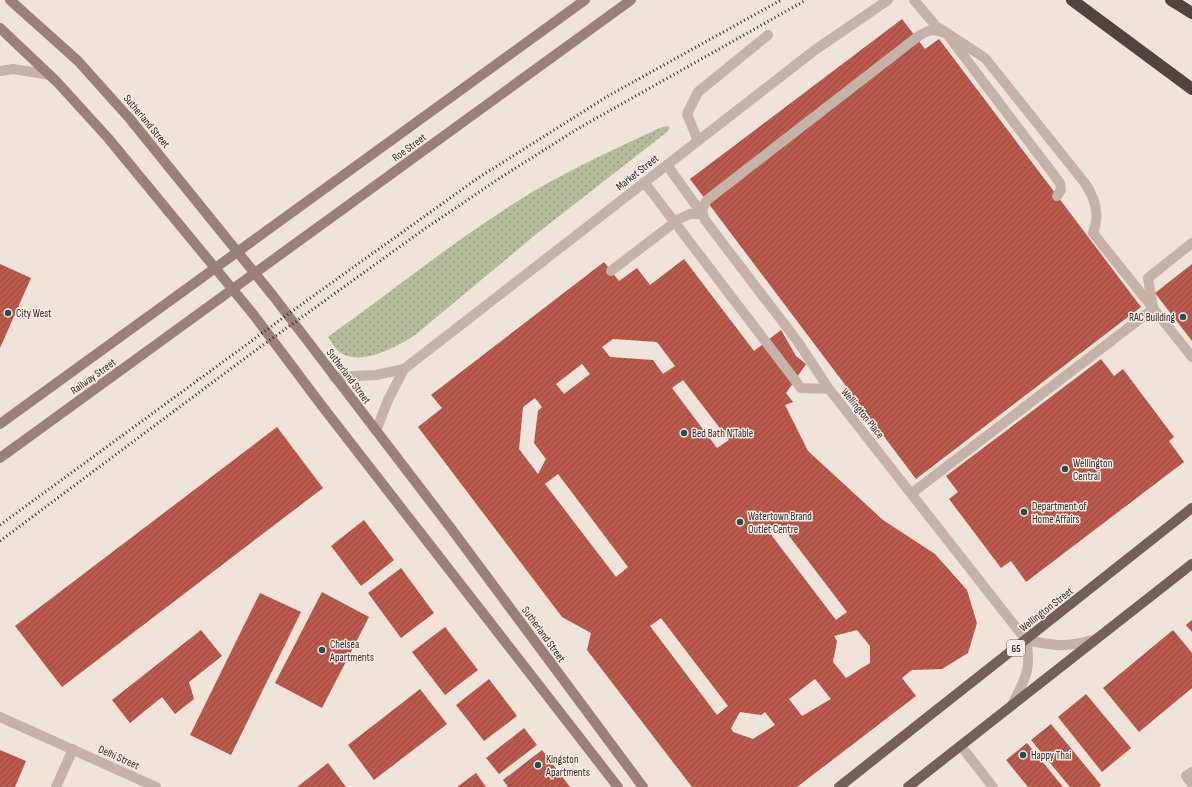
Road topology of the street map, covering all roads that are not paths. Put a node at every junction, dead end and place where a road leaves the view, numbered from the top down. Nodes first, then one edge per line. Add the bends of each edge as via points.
1 (10, 0) edge
2 (585, 0) edge
3 (631, 0) edge
4 (888, 0) edge
5 (914, 0) edge
6 (1072, 0) edge
7 (1171, 0) edge
8 (1192, 13) edge
9 (0, 28) edge
10 (768, 35) dead end
11 (0, 71) edge
12 (50, 75) junction
13 (1192, 89) edge
14 (698, 141) junction
15 (667, 164) junction
16 (644, 182) junction
17 (1057, 196) dead end
18 (702, 214) junction
19 (1192, 243) edge
20 (237, 252) junction
21 (215, 268) junction
22 (611, 271) dead end
23 (255, 273) junction
24 (233, 290) junction
25 (184, 291) joint
26 (1152, 309) junction
27 (201, 313) joint
28 (1192, 358) edge
29 (404, 369) junction
30 (334, 377) junction
31 (829, 389) junction
32 (0, 424) edge
33 (376, 431) junction
34 (0, 458) edge
35 (912, 493) junction
36 (1192, 508) edge
37 (1192, 564) edge
38 (1096, 639) junction
39 (1026, 640) junction
40 (1012, 705) junction
41 (0, 717) edge
42 (960, 746) junction
43 (73, 749) junction
44 (1192, 772) edge
45 (1192, 784) edge
46 (56, 787) edge
47 (156, 787) edge
48 (618, 787) edge
49 (643, 787) edge
50 (839, 787) edge
51 (908, 787) edge
52 (993, 787) edge

1 - 20 main road, Sutherland Street via 78,61 125,113
2 - 20 main road, Roe Street
3 - 23 main road, Roe Street
4 - 14 street, Market Street via 815,50
5 - 26 street via 936,26 985,58 1087,186 1096,212 1093,233
6 - 13 highway
7 - 8 highway
9 - 12 main road
10 - 14 street via 698,92 687,114
11 - 12 street
12 - 21 main road via 108,138
14 - 15 street, Market Street
15 - 16 street, Market Street
15 - 18 street
16 - 29 street, Market Street
16 - 31 street, Wellington Place via 801,388
17 - 18 street via 1061,190 1060,183 947,34 936,29 926,31 916,38 707,200 702,207
18 - 22 street, bridge via 690,214 679,218
18 - 31 street via 798,342
19 - 26 street via 1148,278
20 - 21 main road, Roe Street
20 - 23 main road, Sutherland Street
21 - 24 main road
21 - 25 main road, Roe Street
23 - 24 main road, Roe Street
23 - 30 main road, Sutherland Street
24 - 27 main road, Roe Street
24 - 48 main road
25 - 32 main road, Railway Street
26 - 28 street
26 - 35 street
27 - 34 main road, Railway Street
29 - 30 street, Market Street via 376,375
29 - 33 street, Market Street
30 - 33 main road, Sutherland Street
31 - 35 street, Wellington Place
33 - 49 main road, Sutherland Street
35 - 39 street, Wellington Place
36 - 39 main road, Wellington Street / 65
37 - 38 main road
38 - 39 street via 1072,646 1054,646
38 - 40 main road
39 - 40 street, Wellington Place via 1029,654 1028,673
39 - 50 main road, Wellington Street / 65
40 - 42 main road
41 - 43 street, Delhi Street
42 - 51 main road
42 - 52 street
43 - 46 street
43 - 47 street, Delhi Street
44 - 45 street via 1186,776

